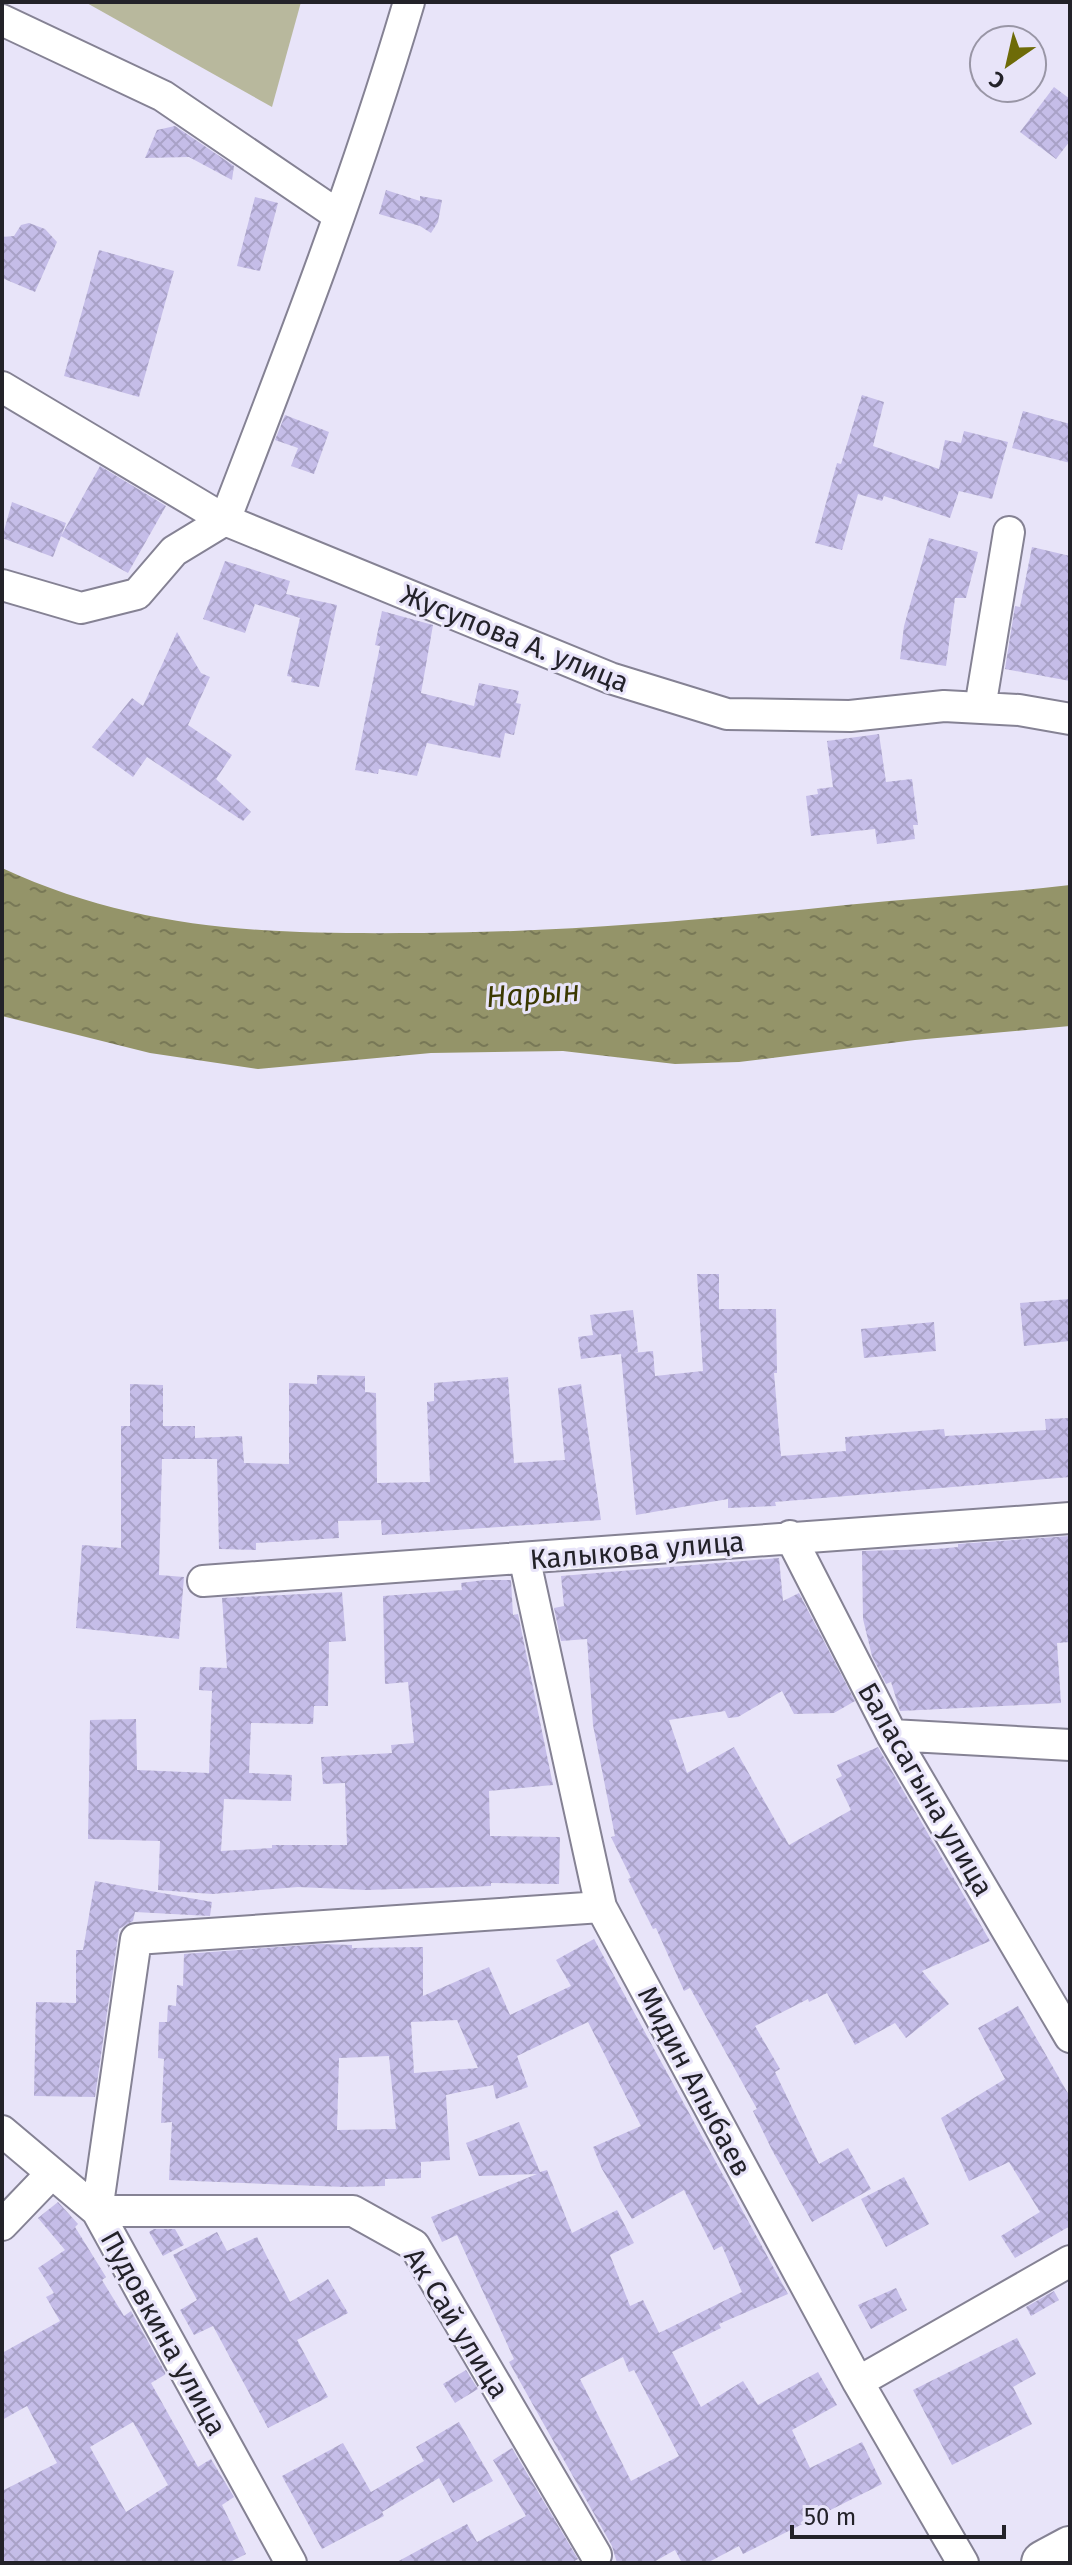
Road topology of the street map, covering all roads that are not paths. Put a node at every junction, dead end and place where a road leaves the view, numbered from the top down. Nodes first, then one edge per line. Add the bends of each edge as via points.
1 (409, 2) edge
2 (2, 20) edge
3 (338, 215) junction
4 (2, 387) edge
5 (225, 520) junction
6 (1009, 532) dead end
7 (2, 585) edge
8 (980, 708) junction
9 (1070, 719) edge
10 (1070, 1518) edge
11 (790, 1536) junction
12 (525, 1561) junction
13 (203, 1581) dead end
14 (892, 1735) junction
15 (1070, 1745) edge
16 (601, 1907) junction
17 (1070, 2037) edge
18 (2, 2131) edge
19 (52, 2173) junction
20 (97, 2211) junction
21 (2, 2225) edge
22 (1070, 2261) edge
23 (858, 2382) junction
24 (1070, 2549) edge
25 (596, 2555) dead end
26 (291, 2563) edge
27 (963, 2563) edge
28 (1044, 2563) edge

1 - 3 street
2 - 3 street via 163,96
3 - 5 street
4 - 5 street, Жусупова А. улица
5 - 7 street via 174,551 137,594 81,608
5 - 8 street, Жусупова А. улица via 610,678 727,714 850,716 944,706
6 - 8 street
8 - 9 street, Жусупова А. улица
10 - 11 street, Калыкова улица
11 - 12 street, Калыкова улица
11 - 14 street, Баласагына улица
12 - 13 street, Калыкова улица
12 - 16 street, Мидин Алыбаев
14 - 15 street
14 - 17 street, Баласагына улица
16 - 20 street via 136,1939
16 - 23 street, Мидин Алыбаев
18 - 19 street, Пудовкина улица
19 - 20 street, Пудовкина улица
19 - 21 street
20 - 25 street, Ак Сай улица via 353,2211 414,2245
20 - 26 street, Пудовкина улица
22 - 23 street
23 - 27 street, Мидин Алыбаев
24 - 28 highway

